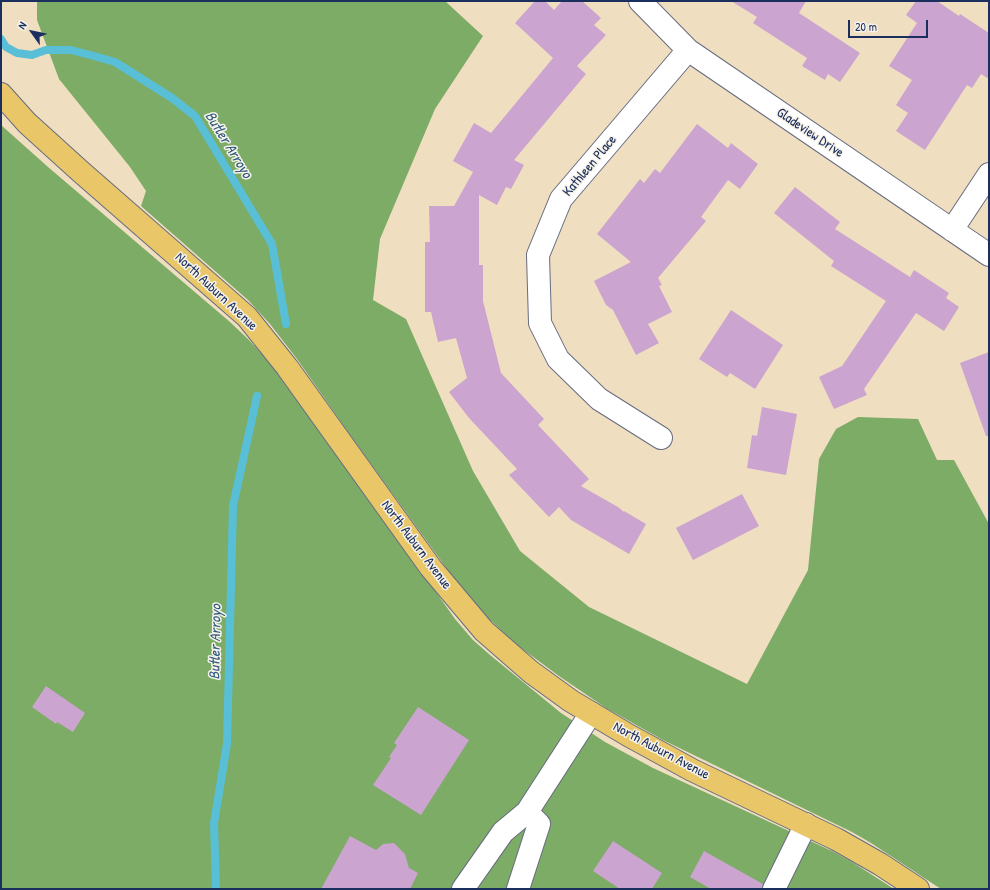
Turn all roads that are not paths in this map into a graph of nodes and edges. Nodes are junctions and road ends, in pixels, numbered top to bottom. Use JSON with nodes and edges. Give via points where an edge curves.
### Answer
{"nodes":[{"id":1,"x":640,"y":1,"type":"edge"},
{"id":2,"x":688,"y":50,"type":"junction"},
{"id":3,"x":1,"y":94,"type":"edge"},
{"id":4,"x":989,"y":174,"type":"edge"},
{"id":5,"x":952,"y":230,"type":"junction"},
{"id":6,"x":989,"y":255,"type":"edge"},
{"id":7,"x":662,"y":438,"type":"dead end"},
{"id":8,"x":591,"y":713,"type":"junction"},
{"id":9,"x":527,"y":812,"type":"junction"},
{"id":10,"x":806,"y":824,"type":"junction"},
{"id":11,"x":463,"y":889,"type":"edge"},
{"id":12,"x":518,"y":889,"type":"edge"},
{"id":13,"x":774,"y":889,"type":"edge"},
{"id":14,"x":918,"y":889,"type":"edge"}],
"edges":[{"from":1,"to":2,"type":"street","name":"Gladeview Drive"},
{"from":2,"to":5,"type":"street","name":"Gladeview Drive"},
{"from":2,"to":7,"type":"street","name":"Kathleen Place","via":[[561,199],[538,255],[540,323],[558,359],[599,398]]},
{"from":3,"to":8,"type":"main road","name":"North Auburn Avenue","via":[[27,124],[247,317],[287,367],[430,568],[484,631],[531,672]]},
{"from":4,"to":5,"type":"street"},
{"from":5,"to":6,"type":"street","name":"Gladeview Drive"},
{"from":8,"to":9,"type":"street"},
{"from":8,"to":10,"type":"main road","name":"North Auburn Avenue","via":[[692,770]]},
{"from":9,"to":11,"type":"street","via":[[504,832]]},
{"from":9,"to":12,"type":"street","via":[[539,824]]},
{"from":10,"to":13,"type":"street"},
{"from":10,"to":14,"type":"main road","name":"North Auburn Avenue","via":[[880,864]]}]}
